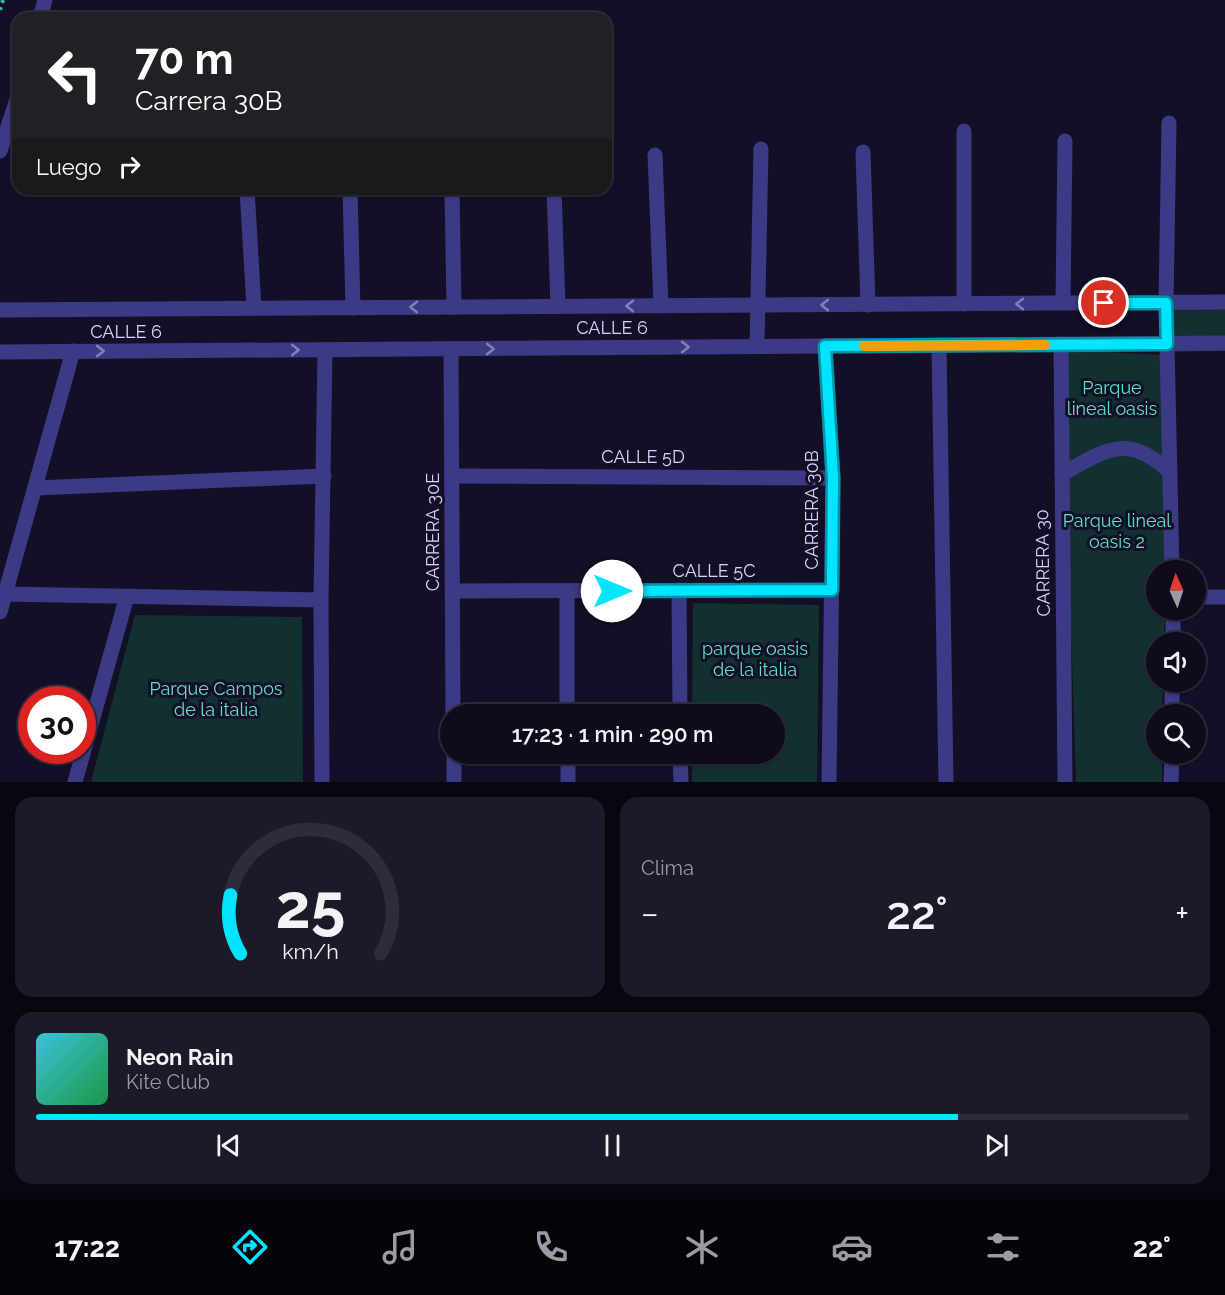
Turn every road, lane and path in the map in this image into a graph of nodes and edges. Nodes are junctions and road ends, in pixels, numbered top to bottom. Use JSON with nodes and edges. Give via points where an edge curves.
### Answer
{"nodes":[{"id":1,"x":3,"y":0,"type":"edge"},
{"id":2,"x":0,"y":8,"type":"edge"},
{"id":3,"x":12,"y":114,"type":"edge"},
{"id":4,"x":1169,"y":123,"type":"dead end"},
{"id":5,"x":964,"y":131,"type":"dead end"},
{"id":6,"x":1065,"y":141,"type":"dead end"},
{"id":7,"x":761,"y":149,"type":"dead end"},
{"id":8,"x":0,"y":151,"type":"edge"},
{"id":9,"x":863,"y":152,"type":"dead end"},
{"id":10,"x":655,"y":154,"type":"dead end"},
{"id":11,"x":247,"y":195,"type":"edge"},
{"id":12,"x":350,"y":195,"type":"edge"},
{"id":13,"x":452,"y":195,"type":"edge"},
{"id":14,"x":554,"y":195,"type":"edge"},
{"id":15,"x":1225,"y":302,"type":"edge"},
{"id":16,"x":1063,"y":303,"type":"junction"},
{"id":17,"x":1166,"y":303,"type":"junction"},
{"id":18,"x":964,"y":304,"type":"junction"},
{"id":19,"x":757,"y":305,"type":"junction"},
{"id":20,"x":868,"y":305,"type":"junction"},
{"id":21,"x":558,"y":306,"type":"junction"},
{"id":22,"x":661,"y":306,"type":"junction"},
{"id":23,"x":454,"y":307,"type":"junction"},
{"id":24,"x":254,"y":308,"type":"junction"},
{"id":25,"x":353,"y":308,"type":"junction"},
{"id":26,"x":0,"y":310,"type":"edge"},
{"id":27,"x":1225,"y":343,"type":"edge"},
{"id":28,"x":1061,"y":344,"type":"junction"},
{"id":29,"x":1167,"y":344,"type":"junction"},
{"id":30,"x":939,"y":345,"type":"junction"},
{"id":31,"x":757,"y":346,"type":"junction"},
{"id":32,"x":825,"y":346,"type":"junction"},
{"id":33,"x":451,"y":349,"type":"junction"},
{"id":34,"x":325,"y":350,"type":"junction"},
{"id":35,"x":73,"y":351,"type":"junction"},
{"id":36,"x":0,"y":352,"type":"edge"},
{"id":37,"x":1170,"y":472,"type":"junction"},
{"id":38,"x":1062,"y":474,"type":"junction"},
{"id":39,"x":324,"y":476,"type":"junction"},
{"id":40,"x":452,"y":476,"type":"junction"},
{"id":41,"x":833,"y":478,"type":"junction"},
{"id":42,"x":35,"y":488,"type":"junction"},
{"id":43,"x":1172,"y":560,"type":"edge"},
{"id":44,"x":680,"y":590,"type":"junction"},
{"id":45,"x":832,"y":590,"type":"junction"},
{"id":46,"x":453,"y":591,"type":"junction"},
{"id":47,"x":567,"y":591,"type":"junction"},
{"id":48,"x":5,"y":594,"type":"junction"},
{"id":49,"x":127,"y":596,"type":"junction"},
{"id":50,"x":1206,"y":597,"type":"edge"},
{"id":51,"x":1225,"y":597,"type":"edge"},
{"id":52,"x":321,"y":600,"type":"junction"},
{"id":53,"x":0,"y":612,"type":"edge"},
{"id":54,"x":453,"y":704,"type":"edge"},
{"id":55,"x":567,"y":704,"type":"edge"},
{"id":56,"x":680,"y":704,"type":"edge"},
{"id":57,"x":454,"y":764,"type":"edge"},
{"id":58,"x":567,"y":764,"type":"edge"},
{"id":59,"x":680,"y":764,"type":"edge"},
{"id":60,"x":1172,"y":764,"type":"edge"},
{"id":61,"x":75,"y":782,"type":"edge"},
{"id":62,"x":322,"y":782,"type":"edge"},
{"id":63,"x":454,"y":782,"type":"edge"},
{"id":64,"x":568,"y":782,"type":"edge"},
{"id":65,"x":681,"y":782,"type":"edge"},
{"id":66,"x":829,"y":782,"type":"edge"},
{"id":67,"x":946,"y":782,"type":"edge"},
{"id":68,"x":1065,"y":782,"type":"edge"},
{"id":69,"x":1171,"y":782,"type":"edge"}],
"edges":[{"from":1,"to":2,"type":"path"},
{"from":3,"to":8,"type":"street"},
{"from":4,"to":17,"type":"street"},
{"from":5,"to":18,"type":"street"},
{"from":6,"to":16,"type":"street"},
{"from":7,"to":19,"type":"street"},
{"from":9,"to":20,"type":"street"},
{"from":10,"to":22,"type":"street"},
{"from":11,"to":24,"type":"street"},
{"from":12,"to":25,"type":"street"},
{"from":13,"to":23,"type":"street"},
{"from":14,"to":21,"type":"street"},
{"from":15,"to":17,"type":"street","name":"CALLE 6"},
{"from":16,"to":17,"type":"street","name":"CALLE 6"},
{"from":16,"to":18,"type":"street","name":"CALLE 6","one_way":true},
{"from":17,"to":29,"type":"street"},
{"from":18,"to":20,"type":"street","name":"CALLE 6"},
{"from":20,"to":19,"type":"street","name":"CALLE 6","one_way":true},
{"from":19,"to":22,"type":"street","name":"CALLE 6"},
{"from":19,"to":31,"type":"street"},
{"from":22,"to":21,"type":"street","name":"CALLE 6","one_way":true},
{"from":21,"to":23,"type":"street","name":"CALLE 6"},
{"from":23,"to":25,"type":"street","name":"CALLE 6","one_way":true},
{"from":24,"to":25,"type":"street","name":"CALLE 6"},
{"from":24,"to":26,"type":"street","name":"CALLE 6"},
{"from":27,"to":29,"type":"street","name":"CALLE 6"},
{"from":28,"to":29,"type":"street","name":"CALLE 6"},
{"from":28,"to":30,"type":"street","name":"CALLE 6"},
{"from":28,"to":38,"type":"street","name":"CARRERA 30"},
{"from":29,"to":37,"type":"street"},
{"from":30,"to":32,"type":"street","name":"CALLE 6"},
{"from":30,"to":67,"type":"street"},
{"from":31,"to":32,"type":"street","name":"CALLE 6"},
{"from":33,"to":31,"type":"street","name":"CALLE 6","one_way":true},
{"from":32,"to":41,"type":"street","name":"CARRERA 30B"},
{"from":33,"to":34,"type":"street","name":"CALLE 6"},
{"from":33,"to":40,"type":"street","name":"CARRERA 30E"},
{"from":35,"to":34,"type":"street","name":"CALLE 6","one_way":true},
{"from":34,"to":39,"type":"street"},
{"from":35,"to":36,"type":"street","name":"CALLE 6"},
{"from":35,"to":42,"type":"street"},
{"from":37,"to":38,"type":"street","via":[[1146,453],[1126,447],[1099,453]]},
{"from":37,"to":43,"type":"street"},
{"from":38,"to":68,"type":"street","name":"CARRERA 30"},
{"from":39,"to":42,"type":"street"},
{"from":39,"to":52,"type":"street"},
{"from":40,"to":41,"type":"street","name":"CALLE 5D"},
{"from":40,"to":46,"type":"street","name":"CARRERA 30E"},
{"from":41,"to":45,"type":"street","name":"CARRERA 30B"},
{"from":42,"to":48,"type":"street"},
{"from":44,"to":45,"type":"street","name":"CALLE 5C"},
{"from":44,"to":47,"type":"street","name":"CALLE 5C"},
{"from":44,"to":56,"type":"street"},
{"from":45,"to":66,"type":"street","name":"CARRERA 30B"},
{"from":46,"to":47,"type":"street","name":"CALLE 5C"},
{"from":46,"to":54,"type":"street","name":"CARRERA 30E"},
{"from":47,"to":55,"type":"street"},
{"from":48,"to":49,"type":"street"},
{"from":48,"to":53,"type":"street"},
{"from":49,"to":52,"type":"street"},
{"from":49,"to":61,"type":"street"},
{"from":50,"to":51,"type":"street"},
{"from":52,"to":62,"type":"street"},
{"from":57,"to":63,"type":"street"},
{"from":58,"to":64,"type":"street"},
{"from":59,"to":65,"type":"street"},
{"from":60,"to":69,"type":"street"}]}
